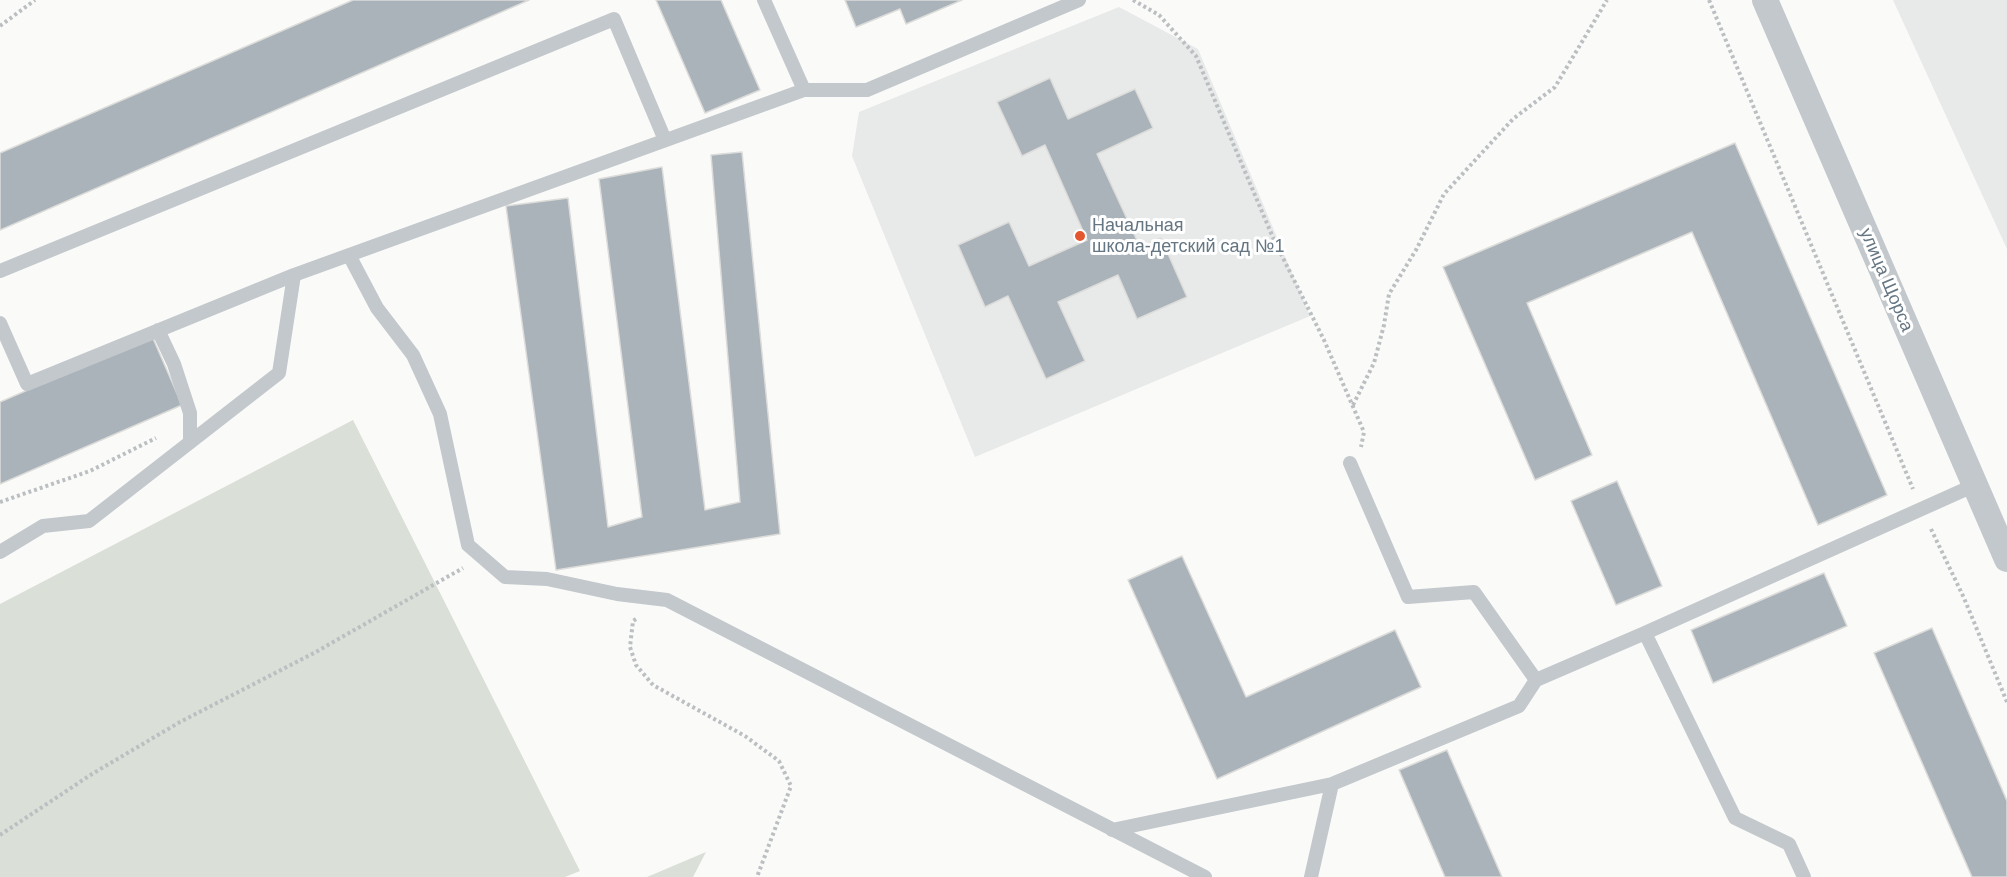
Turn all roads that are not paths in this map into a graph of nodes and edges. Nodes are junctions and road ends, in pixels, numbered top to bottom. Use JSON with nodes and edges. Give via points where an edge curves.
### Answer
{"nodes":[{"id":1,"x":764,"y":0,"type":"edge"},
{"id":2,"x":1079,"y":0,"type":"edge"},
{"id":3,"x":1765,"y":0,"type":"edge"},
{"id":4,"x":804,"y":90,"type":"junction"},
{"id":5,"x":665,"y":140,"type":"junction"},
{"id":6,"x":349,"y":255,"type":"junction"},
{"id":7,"x":0,"y":271,"type":"edge"},
{"id":8,"x":294,"y":275,"type":"junction"},
{"id":9,"x":0,"y":323,"type":"edge"},
{"id":10,"x":158,"y":330,"type":"junction"},
{"id":11,"x":190,"y":442,"type":"junction"},
{"id":12,"x":1350,"y":464,"type":"road end"},
{"id":13,"x":1975,"y":484,"type":"junction"},
{"id":14,"x":0,"y":552,"type":"edge"},
{"id":15,"x":2007,"y":559,"type":"edge"},
{"id":16,"x":1645,"y":633,"type":"junction"},
{"id":17,"x":1536,"y":680,"type":"junction"},
{"id":18,"x":1332,"y":784,"type":"junction"},
{"id":19,"x":1112,"y":830,"type":"junction"},
{"id":20,"x":1204,"y":877,"type":"edge"},
{"id":21,"x":1311,"y":877,"type":"edge"},
{"id":22,"x":1804,"y":877,"type":"edge"}],
"edges":[{"from":1,"to":4,"type":"lane"},
{"from":2,"to":4,"type":"lane","via":[[867,90]]},
{"from":3,"to":13,"type":"street","name":"улица Щорса"},
{"from":4,"to":5,"type":"lane"},
{"from":5,"to":6,"type":"lane"},
{"from":5,"to":7,"type":"lane","via":[[614,19]]},
{"from":6,"to":8,"type":"lane"},
{"from":6,"to":19,"type":"lane","via":[[377,308],[413,355],[440,414],[468,545],[505,577],[547,579],[667,600]]},
{"from":8,"to":10,"type":"lane"},
{"from":8,"to":11,"type":"lane","via":[[279,373]]},
{"from":9,"to":10,"type":"lane","via":[[27,384]]},
{"from":10,"to":11,"type":"lane","via":[[190,413]]},
{"from":11,"to":14,"type":"lane","via":[[88,521],[43,526]]},
{"from":12,"to":17,"type":"lane","via":[[1408,597],[1474,592]]},
{"from":13,"to":15,"type":"street","name":"улица Щорса"},
{"from":13,"to":16,"type":"lane"},
{"from":16,"to":17,"type":"lane"},
{"from":16,"to":22,"type":"lane","via":[[1736,818],[1789,844]]},
{"from":17,"to":18,"type":"lane","via":[[1519,706]]},
{"from":18,"to":19,"type":"lane"},
{"from":18,"to":21,"type":"lane"},
{"from":19,"to":20,"type":"lane"}]}
